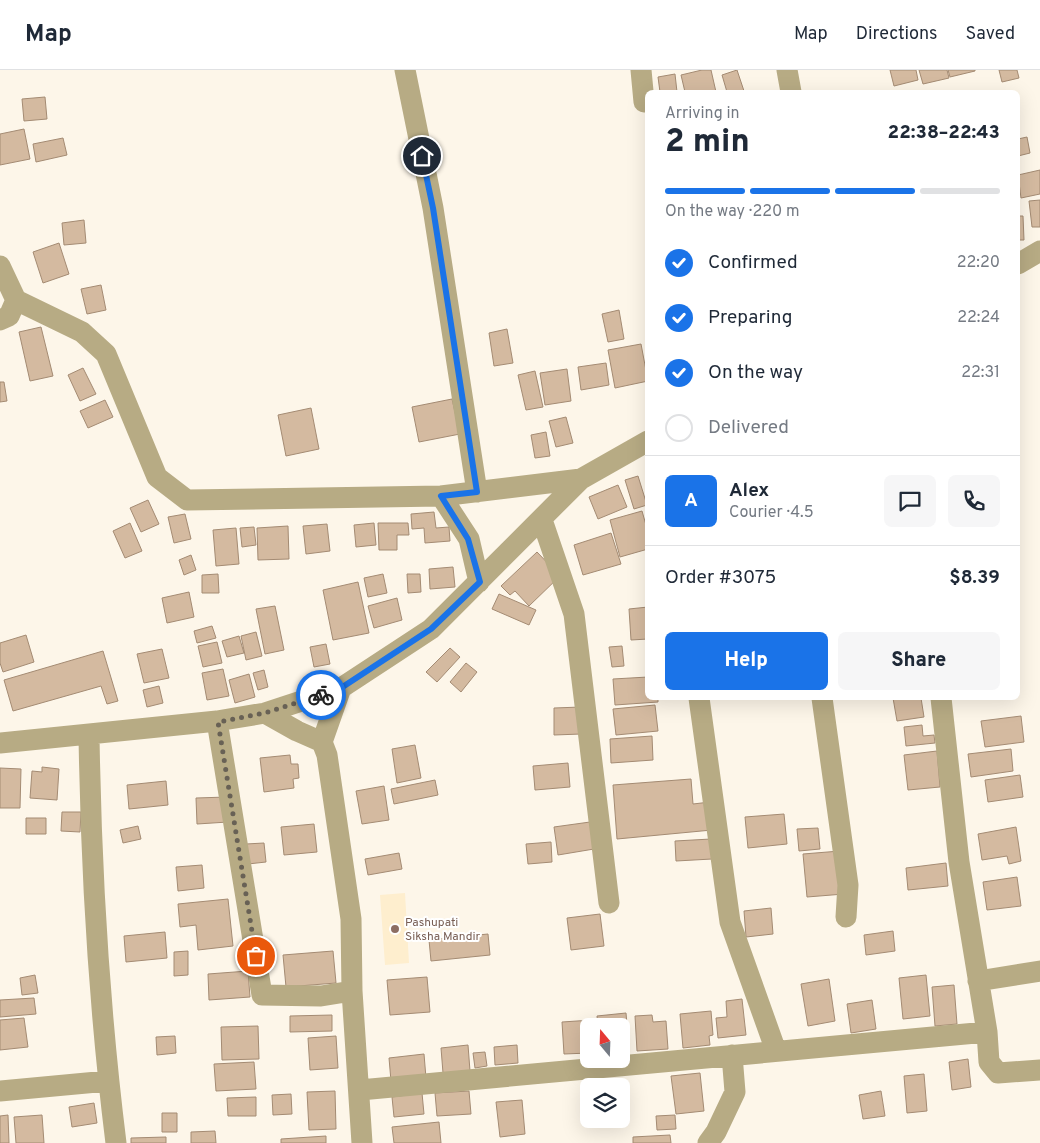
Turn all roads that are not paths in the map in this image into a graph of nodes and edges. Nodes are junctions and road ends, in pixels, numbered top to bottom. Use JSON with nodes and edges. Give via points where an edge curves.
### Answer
{"nodes":[{"id":1,"x":405,"y":70,"type":"edge"},
{"id":2,"x":641,"y":70,"type":"edge"},
{"id":3,"x":787,"y":70,"type":"edge"},
{"id":4,"x":791,"y":90,"type":"edge"},
{"id":5,"x":644,"y":102,"type":"dead end"},
{"id":6,"x":1040,"y":251,"type":"edge"},
{"id":7,"x":1020,"y":263,"type":"edge"},
{"id":8,"x":0,"y":266,"type":"edge"},
{"id":9,"x":16,"y":300,"type":"junction"},
{"id":10,"x":0,"y":320,"type":"edge"},
{"id":11,"x":645,"y":444,"type":"edge"},
{"id":12,"x":581,"y":479,"type":"junction"},
{"id":13,"x":477,"y":492,"type":"junction"},
{"id":14,"x":441,"y":496,"type":"junction"},
{"id":15,"x":542,"y":520,"type":"junction"},
{"id":16,"x":480,"y":582,"type":"junction"},
{"id":17,"x":341,"y":688,"type":"junction"},
{"id":18,"x":699,"y":700,"type":"edge"},
{"id":19,"x":822,"y":700,"type":"edge"},
{"id":20,"x":941,"y":700,"type":"edge"},
{"id":21,"x":265,"y":713,"type":"junction"},
{"id":22,"x":218,"y":722,"type":"junction"},
{"id":23,"x":89,"y":734,"type":"junction"},
{"id":24,"x":322,"y":742,"type":"junction"},
{"id":25,"x":0,"y":743,"type":"edge"},
{"id":26,"x":609,"y":903,"type":"dead end"},
{"id":27,"x":846,"y":917,"type":"dead end"},
{"id":28,"x":1040,"y":971,"type":"edge"},
{"id":29,"x":978,"y":981,"type":"junction"},
{"id":30,"x":352,"y":991,"type":"junction"},
{"id":31,"x":987,"y":1032,"type":"junction"},
{"id":32,"x":776,"y":1051,"type":"junction"},
{"id":33,"x":732,"y":1055,"type":"junction"},
{"id":34,"x":1040,"y":1070,"type":"edge"},
{"id":35,"x":108,"y":1081,"type":"junction"},
{"id":36,"x":360,"y":1090,"type":"junction"},
{"id":37,"x":0,"y":1092,"type":"edge"},
{"id":38,"x":116,"y":1143,"type":"edge"},
{"id":39,"x":362,"y":1143,"type":"edge"},
{"id":40,"x":708,"y":1143,"type":"edge"}],
"edges":[{"from":1,"to":13,"type":"street","via":[[433,208]]},
{"from":2,"to":5,"type":"street"},
{"from":3,"to":4,"type":"street"},
{"from":6,"to":7,"type":"street"},
{"from":8,"to":9,"type":"street"},
{"from":9,"to":10,"type":"street","via":[[9,316]]},
{"from":9,"to":14,"type":"street","via":[[82,332],[106,354],[157,477],[187,500]]},
{"from":11,"to":12,"type":"street"},
{"from":12,"to":13,"type":"street"},
{"from":12,"to":15,"type":"street"},
{"from":13,"to":14,"type":"street"},
{"from":14,"to":16,"type":"street","via":[[468,539]]},
{"from":15,"to":16,"type":"street"},
{"from":15,"to":26,"type":"street","via":[[574,614]]},
{"from":16,"to":17,"type":"street","via":[[431,629]]},
{"from":17,"to":21,"type":"street"},
{"from":17,"to":24,"type":"street"},
{"from":18,"to":32,"type":"street","via":[[730,922]]},
{"from":19,"to":27,"type":"street","via":[[848,885]]},
{"from":20,"to":29,"type":"street","via":[[959,862]]},
{"from":21,"to":22,"type":"street"},
{"from":21,"to":24,"type":"street"},
{"from":22,"to":23,"type":"street"},
{"from":22,"to":30,"type":"street","via":[[262,995],[321,996]]},
{"from":23,"to":25,"type":"street"},
{"from":23,"to":35,"type":"street","via":[[91,840]]},
{"from":24,"to":30,"type":"street","via":[[327,755],[351,920]]},
{"from":28,"to":29,"type":"street"},
{"from":29,"to":31,"type":"street"},
{"from":30,"to":36,"type":"street"},
{"from":31,"to":32,"type":"street"},
{"from":31,"to":34,"type":"street","via":[[989,1062],[998,1073]]},
{"from":32,"to":33,"type":"street"},
{"from":33,"to":36,"type":"street"},
{"from":33,"to":40,"type":"street","via":[[734,1092]]},
{"from":35,"to":37,"type":"street"},
{"from":35,"to":38,"type":"street"},
{"from":36,"to":39,"type":"street"}]}
